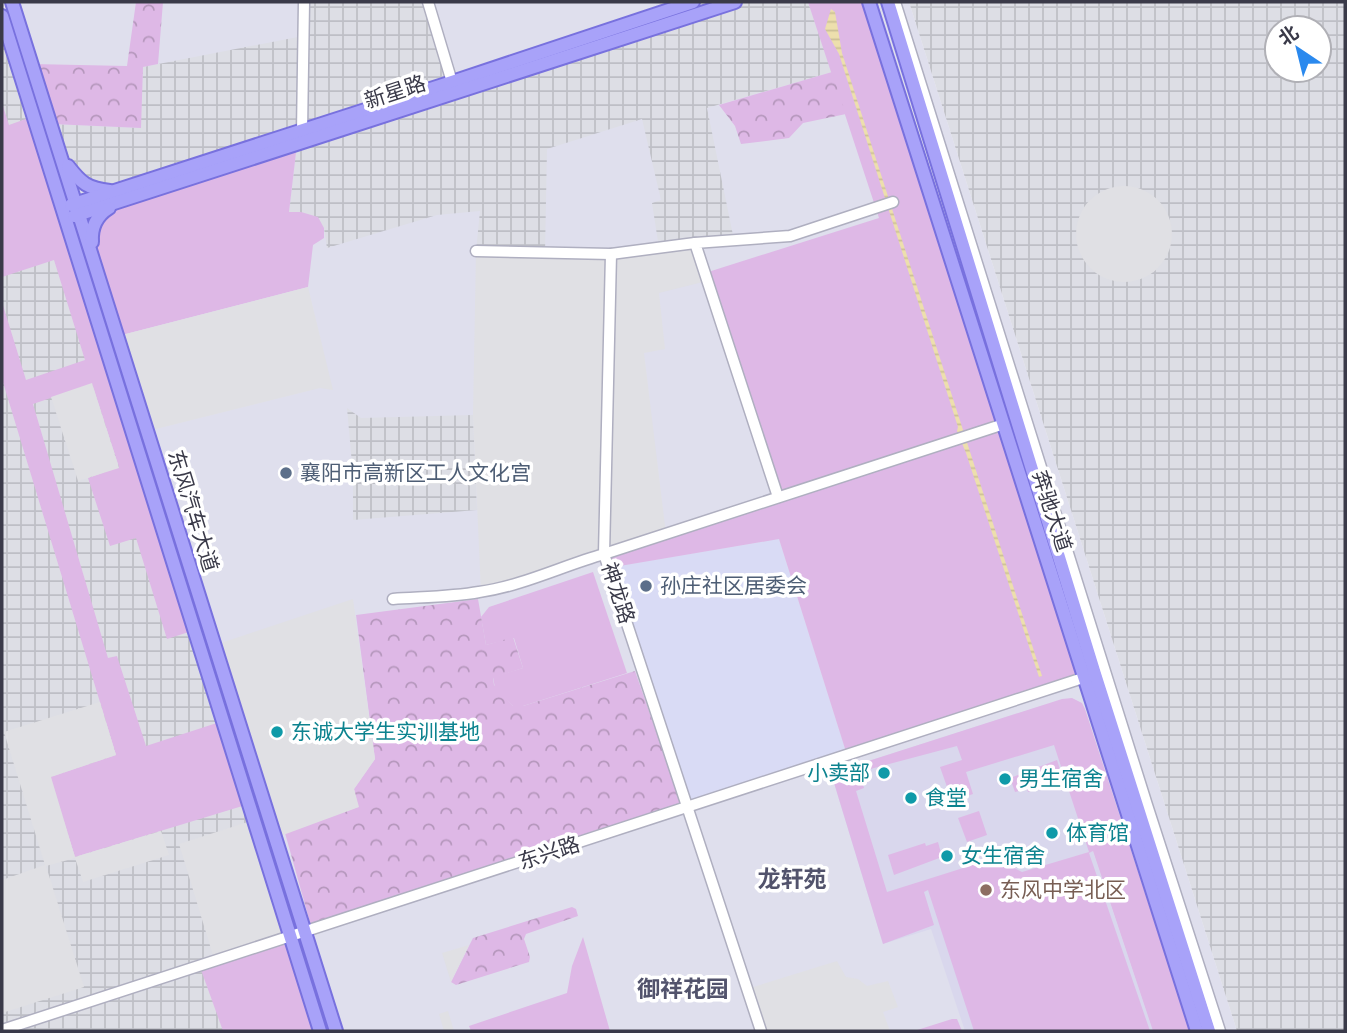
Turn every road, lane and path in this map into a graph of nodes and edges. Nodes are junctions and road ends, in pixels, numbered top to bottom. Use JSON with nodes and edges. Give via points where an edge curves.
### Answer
{"nodes":[{"id":1,"x":12,"y":2,"type":"edge"},
{"id":2,"x":304,"y":2,"type":"edge"},
{"id":3,"x":428,"y":2,"type":"edge"},
{"id":4,"x":692,"y":2,"type":"edge"},
{"id":5,"x":736,"y":2,"type":"edge"},
{"id":6,"x":869,"y":2,"type":"edge"},
{"id":7,"x":888,"y":2,"type":"edge"},
{"id":8,"x":895,"y":2,"type":"edge"},
{"id":9,"x":2,"y":16,"type":"edge"},
{"id":10,"x":452,"y":82,"type":"junction"},
{"id":11,"x":302,"y":131,"type":"junction"},
{"id":12,"x":63,"y":159,"type":"junction"},
{"id":13,"x":116,"y":197,"type":"junction"},
{"id":14,"x":893,"y":202,"type":"dead end"},
{"id":15,"x":79,"y":209,"type":"junction"},
{"id":16,"x":65,"y":213,"type":"junction"},
{"id":17,"x":695,"y":243,"type":"junction"},
{"id":18,"x":476,"y":251,"type":"dead end"},
{"id":19,"x":92,"y":253,"type":"junction"},
{"id":20,"x":611,"y":254,"type":"junction"},
{"id":21,"x":1004,"y":424,"type":"junction"},
{"id":22,"x":778,"y":498,"type":"junction"},
{"id":23,"x":604,"y":554,"type":"junction"},
{"id":24,"x":393,"y":599,"type":"dead end"},
{"id":25,"x":1090,"y":676,"type":"junction"},
{"id":26,"x":1123,"y":746,"type":"junction"},
{"id":27,"x":689,"y":807,"type":"junction"},
{"id":28,"x":305,"y":933,"type":"junction"},
{"id":29,"x":291,"y":938,"type":"junction"},
{"id":30,"x":2,"y":1030,"type":"edge"},
{"id":31,"x":320,"y":1031,"type":"edge"},
{"id":32,"x":336,"y":1031,"type":"edge"},
{"id":33,"x":761,"y":1031,"type":"edge"},
{"id":34,"x":1197,"y":1031,"type":"edge"},
{"id":35,"x":1209,"y":1031,"type":"edge"},
{"id":36,"x":1220,"y":1031,"type":"edge"}],
"edges":[{"from":1,"to":12,"type":"main road","name":"东风汽车大道"},
{"from":2,"to":11,"type":"street"},
{"from":3,"to":10,"type":"street"},
{"from":4,"to":10,"type":"main road","name":"新星路"},
{"from":5,"to":13,"type":"main road","name":"新星路"},
{"from":6,"to":21,"type":"main road","name":"奔驰大道"},
{"from":7,"to":25,"type":"main road","name":"奔驰大道"},
{"from":8,"to":26,"type":"street"},
{"from":9,"to":16,"type":"main road","name":"东风汽车大道"},
{"from":10,"to":11,"type":"main road","name":"新星路"},
{"from":11,"to":13,"type":"main road","name":"新星路"},
{"from":12,"to":13,"type":"main road","via":[[80,181]]},
{"from":12,"to":15,"type":"main road","name":"东风汽车大道"},
{"from":13,"to":15,"type":"main road","name":"新星路"},
{"from":13,"to":19,"type":"main road","via":[[91,230]]},
{"from":14,"to":17,"type":"street","via":[[790,236]]},
{"from":15,"to":16,"type":"main road","name":"新星路"},
{"from":15,"to":19,"type":"main road","name":"东风汽车大道"},
{"from":16,"to":29,"type":"main road","name":"东风汽车大道"},
{"from":17,"to":20,"type":"street"},
{"from":17,"to":22,"type":"street"},
{"from":18,"to":20,"type":"street"},
{"from":19,"to":28,"type":"main road","name":"东风汽车大道"},
{"from":20,"to":23,"type":"street"},
{"from":21,"to":22,"type":"street","name":"神龙路"},
{"from":21,"to":25,"type":"main road","name":"奔驰大道"},
{"from":22,"to":23,"type":"street","name":"神龙路"},
{"from":23,"to":24,"type":"street","via":[[481,592]]},
{"from":23,"to":27,"type":"street","name":"神龙路"},
{"from":25,"to":26,"type":"main road","name":"奔驰大道"},
{"from":25,"to":27,"type":"street","name":"东兴路"},
{"from":25,"to":34,"type":"main road","name":"奔驰大道"},
{"from":26,"to":35,"type":"main road","name":"奔驰大道"},
{"from":26,"to":36,"type":"street"},
{"from":27,"to":28,"type":"street","name":"东兴路"},
{"from":27,"to":33,"type":"street","name":"神龙路"},
{"from":28,"to":29,"type":"street","name":"东兴路"},
{"from":28,"to":32,"type":"main road","name":"东风汽车大道"},
{"from":29,"to":30,"type":"street","name":"东兴路"},
{"from":29,"to":31,"type":"main road","name":"东风汽车大道"}]}
